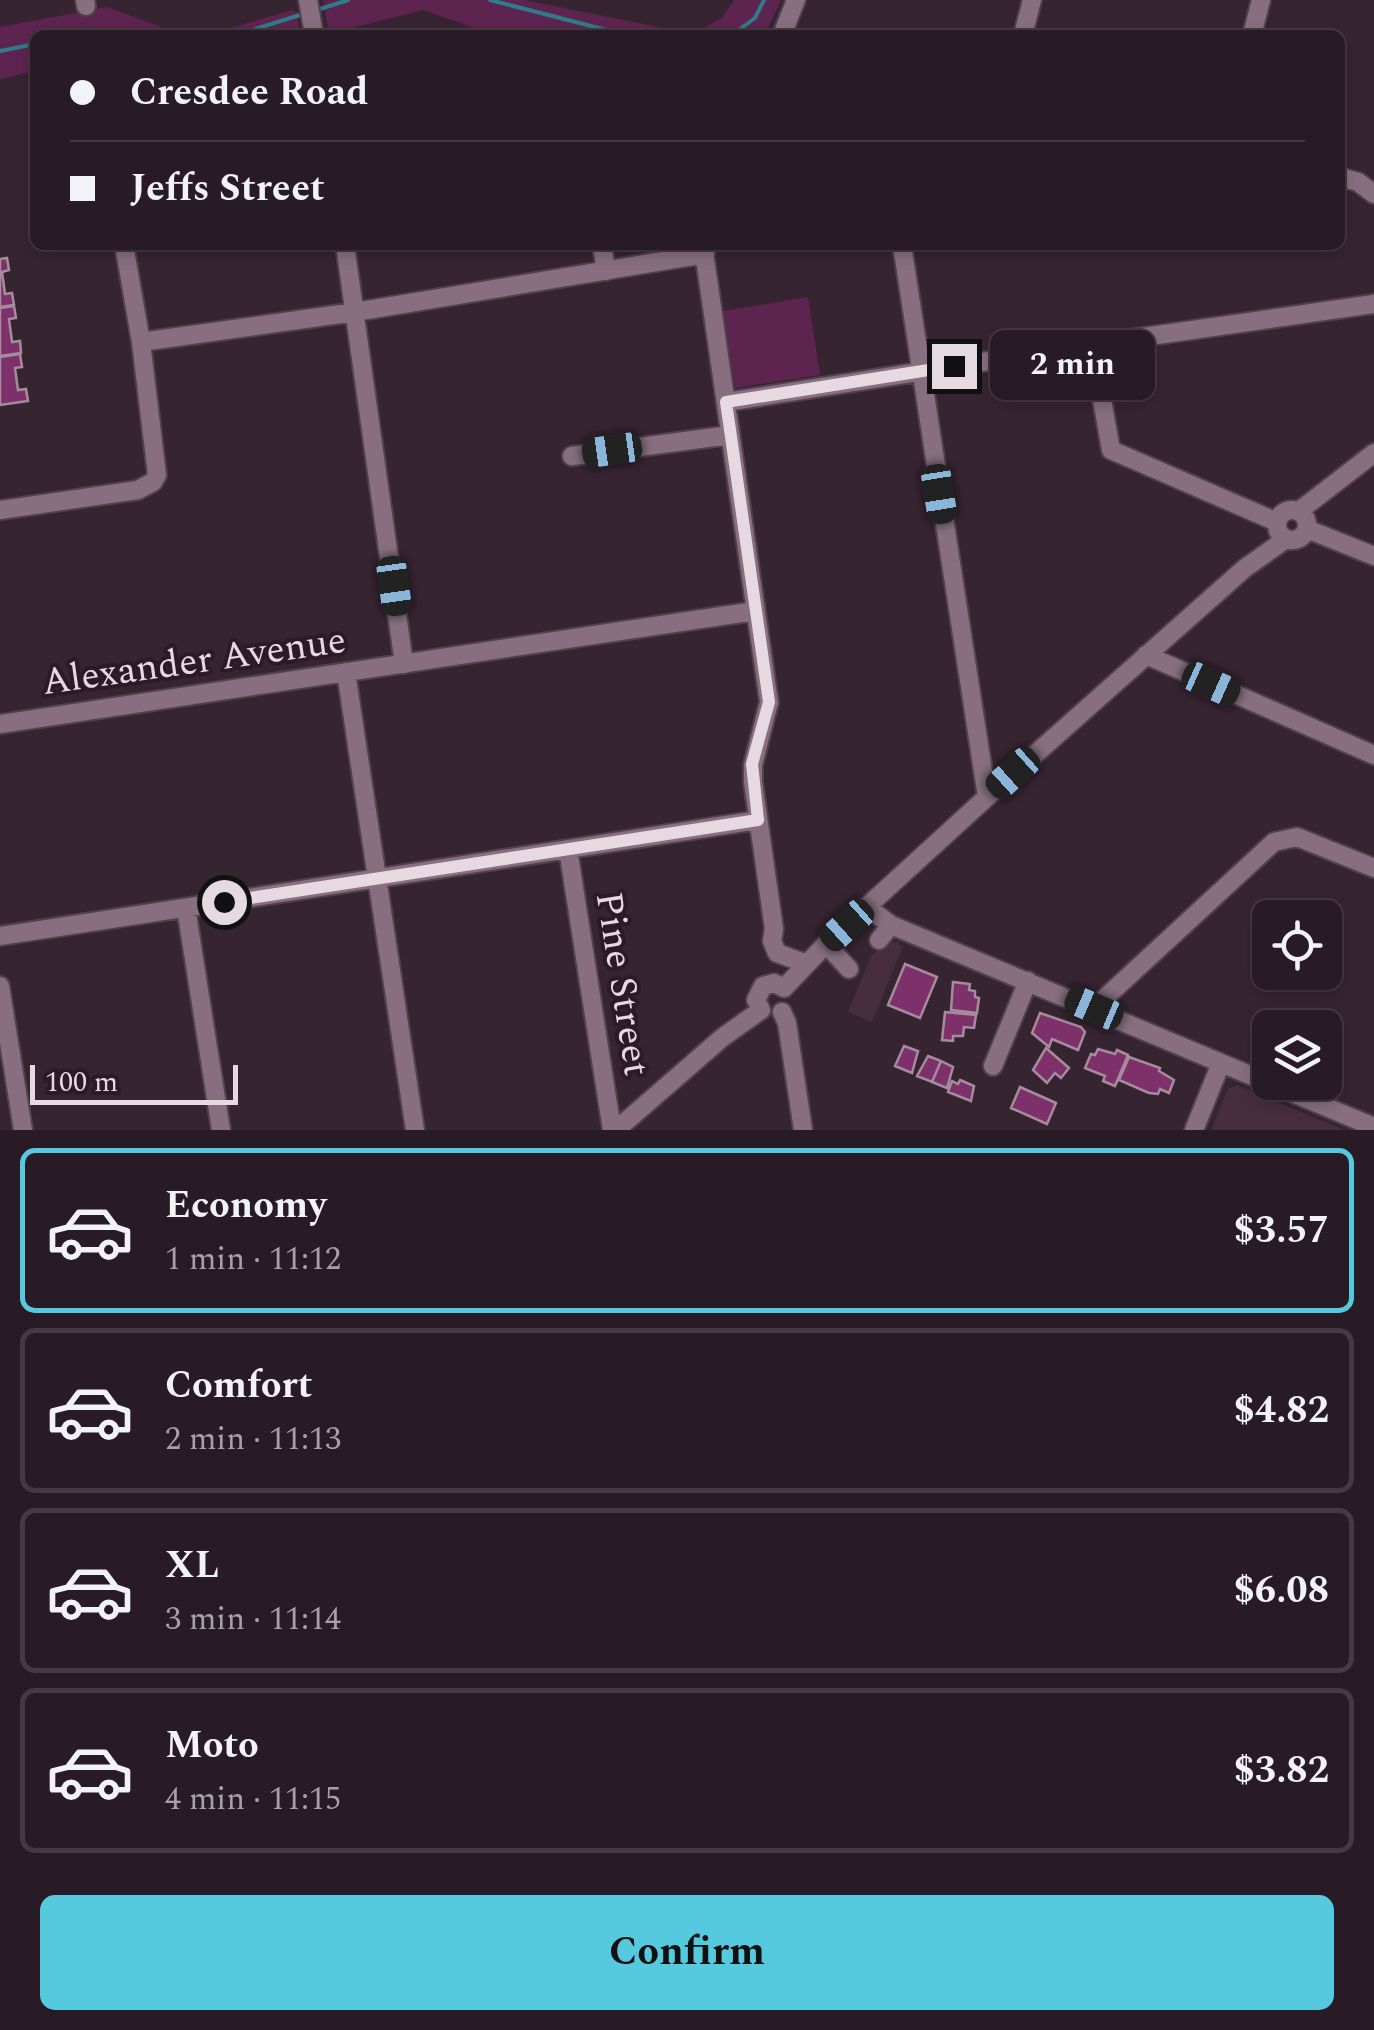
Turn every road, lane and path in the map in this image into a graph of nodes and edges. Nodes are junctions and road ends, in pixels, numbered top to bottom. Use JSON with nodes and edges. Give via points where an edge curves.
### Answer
{"nodes":[{"id":1,"x":308,"y":0,"type":"edge"},
{"id":2,"x":796,"y":0,"type":"edge"},
{"id":3,"x":1032,"y":0,"type":"edge"},
{"id":4,"x":1261,"y":0,"type":"edge"},
{"id":5,"x":313,"y":30,"type":"edge"},
{"id":6,"x":784,"y":30,"type":"edge"},
{"id":7,"x":1024,"y":30,"type":"edge"},
{"id":8,"x":1253,"y":30,"type":"edge"},
{"id":9,"x":1345,"y":178,"type":"edge"},
{"id":10,"x":1374,"y":194,"type":"edge"},
{"id":11,"x":125,"y":250,"type":"edge"},
{"id":12,"x":346,"y":250,"type":"edge"},
{"id":13,"x":603,"y":250,"type":"edge"},
{"id":14,"x":704,"y":250,"type":"edge"},
{"id":15,"x":903,"y":250,"type":"edge"},
{"id":16,"x":606,"y":271,"type":"junction"},
{"id":17,"x":1374,"y":304,"type":"edge"},
{"id":18,"x":356,"y":312,"type":"junction"},
{"id":19,"x":141,"y":342,"type":"junction"},
{"id":20,"x":1092,"y":344,"type":"junction"},
{"id":21,"x":920,"y":372,"type":"junction"},
{"id":22,"x":726,"y":402,"type":"junction"},
{"id":23,"x":730,"y":435,"type":"junction"},
{"id":24,"x":1374,"y":453,"type":"edge"},
{"id":25,"x":572,"y":456,"type":"dead end"},
{"id":26,"x":0,"y":510,"type":"edge"},
{"id":27,"x":1304,"y":522,"type":"junction"},
{"id":28,"x":1280,"y":529,"type":"junction"},
{"id":29,"x":1374,"y":556,"type":"edge"},
{"id":30,"x":754,"y":611,"type":"junction"},
{"id":31,"x":1146,"y":655,"type":"junction"},
{"id":32,"x":404,"y":664,"type":"junction"},
{"id":33,"x":346,"y":672,"type":"junction"},
{"id":34,"x":0,"y":724,"type":"edge"},
{"id":35,"x":1374,"y":755,"type":"edge"},
{"id":36,"x":987,"y":797,"type":"junction"},
{"id":37,"x":758,"y":820,"type":"junction"},
{"id":38,"x":568,"y":849,"type":"junction"},
{"id":39,"x":1374,"y":868,"type":"edge"},
{"id":40,"x":377,"y":877,"type":"junction"},
{"id":41,"x":867,"y":906,"type":"junction"},
{"id":42,"x":186,"y":908,"type":"junction"},
{"id":43,"x":892,"y":925,"type":"junction"},
{"id":44,"x":0,"y":936,"type":"edge"},
{"id":45,"x":879,"y":940,"type":"dead end"},
{"id":46,"x":826,"y":944,"type":"junction"},
{"id":47,"x":806,"y":964,"type":"junction"},
{"id":48,"x":850,"y":969,"type":"dead end"},
{"id":49,"x":1028,"y":981,"type":"junction"},
{"id":50,"x":0,"y":986,"type":"edge"},
{"id":51,"x":784,"y":988,"type":"junction"},
{"id":52,"x":1094,"y":1008,"type":"junction"},
{"id":53,"x":761,"y":1010,"type":"junction"},
{"id":54,"x":782,"y":1012,"type":"junction"},
{"id":55,"x":1220,"y":1063,"type":"junction"},
{"id":56,"x":993,"y":1066,"type":"dead end"},
{"id":57,"x":1374,"y":1127,"type":"edge"},
{"id":58,"x":23,"y":1130,"type":"edge"},
{"id":59,"x":221,"y":1130,"type":"edge"},
{"id":60,"x":416,"y":1130,"type":"edge"},
{"id":61,"x":614,"y":1130,"type":"edge"},
{"id":62,"x":803,"y":1130,"type":"edge"},
{"id":63,"x":1194,"y":1130,"type":"edge"}],
"edges":[{"from":1,"to":5,"type":"street"},
{"from":2,"to":6,"type":"street"},
{"from":3,"to":7,"type":"street"},
{"from":4,"to":8,"type":"street"},
{"from":9,"to":10,"type":"street"},
{"from":11,"to":19,"type":"street"},
{"from":12,"to":18,"type":"street"},
{"from":13,"to":16,"type":"street"},
{"from":14,"to":16,"type":"street"},
{"from":14,"to":22,"type":"street"},
{"from":15,"to":21,"type":"street"},
{"from":16,"to":18,"type":"street"},
{"from":17,"to":20,"type":"street"},
{"from":18,"to":19,"type":"street"},
{"from":18,"to":32,"type":"street"},
{"from":19,"to":26,"type":"street","via":[[157,467],[153,482],[138,490]]},
{"from":20,"to":21,"type":"street"},
{"from":20,"to":28,"type":"street","via":[[1111,450]]},
{"from":21,"to":22,"type":"street"},
{"from":21,"to":36,"type":"street"},
{"from":22,"to":23,"type":"street"},
{"from":23,"to":25,"type":"street"},
{"from":23,"to":30,"type":"street"},
{"from":24,"to":27,"type":"street"},
{"from":27,"to":28,"type":"street","via":[[1296,540]]},
{"from":27,"to":28,"type":"street","via":[[1284,512]]},
{"from":27,"to":29,"type":"street"},
{"from":28,"to":31,"type":"street"},
{"from":30,"to":32,"type":"street","name":"Alexander Avenue"},
{"from":30,"to":37,"type":"street","via":[[769,702],[752,764]]},
{"from":31,"to":35,"type":"street"},
{"from":31,"to":36,"type":"street"},
{"from":32,"to":33,"type":"street","name":"Alexander Avenue"},
{"from":33,"to":34,"type":"street","name":"Alexander Avenue"},
{"from":33,"to":40,"type":"street"},
{"from":36,"to":41,"type":"street"},
{"from":37,"to":38,"type":"street"},
{"from":37,"to":47,"type":"street","via":[[773,946]]},
{"from":38,"to":40,"type":"street"},
{"from":38,"to":61,"type":"street","name":"Pine Street"},
{"from":39,"to":52,"type":"street","via":[[1297,837],[1274,842]]},
{"from":40,"to":42,"type":"street"},
{"from":40,"to":60,"type":"street"},
{"from":41,"to":43,"type":"street"},
{"from":41,"to":46,"type":"street"},
{"from":42,"to":44,"type":"street"},
{"from":42,"to":59,"type":"street"},
{"from":43,"to":45,"type":"street"},
{"from":43,"to":49,"type":"street"},
{"from":46,"to":47,"type":"street"},
{"from":46,"to":48,"type":"street"},
{"from":47,"to":51,"type":"street"},
{"from":49,"to":52,"type":"street"},
{"from":49,"to":56,"type":"street"},
{"from":50,"to":58,"type":"street"},
{"from":51,"to":53,"type":"street","via":[[763,986],[756,1000]]},
{"from":51,"to":54,"type":"street","via":[[788,1004]]},
{"from":52,"to":55,"type":"street"},
{"from":53,"to":54,"type":"street"},
{"from":53,"to":61,"type":"street"},
{"from":54,"to":62,"type":"street"},
{"from":55,"to":57,"type":"street"},
{"from":55,"to":63,"type":"street"}]}
